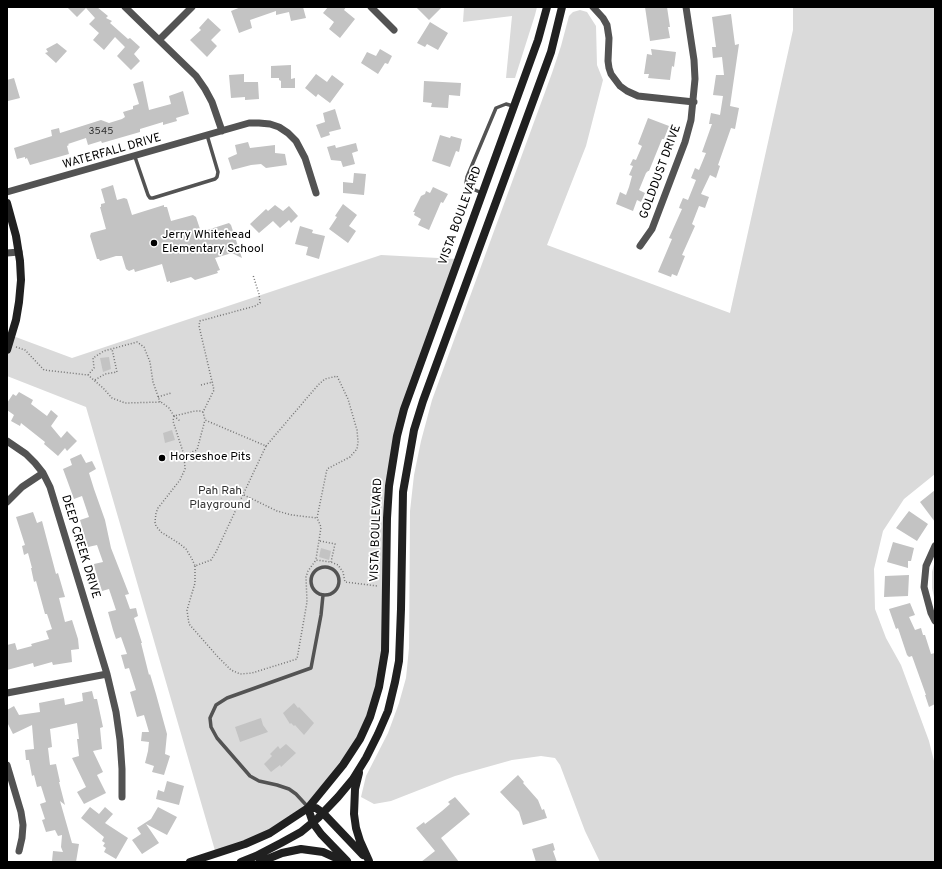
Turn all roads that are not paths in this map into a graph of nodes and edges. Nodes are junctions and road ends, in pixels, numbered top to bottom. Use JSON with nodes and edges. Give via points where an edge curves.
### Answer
{"nodes":[{"id":1,"x":125,"y":7,"type":"edge"},
{"id":2,"x":192,"y":7,"type":"edge"},
{"id":3,"x":371,"y":7,"type":"edge"},
{"id":4,"x":547,"y":7,"type":"edge"},
{"id":5,"x":562,"y":7,"type":"edge"},
{"id":6,"x":593,"y":7,"type":"edge"},
{"id":7,"x":686,"y":7,"type":"edge"},
{"id":8,"x":394,"y":30,"type":"dead end"},
{"id":9,"x":159,"y":40,"type":"junction"},
{"id":10,"x":694,"y":102,"type":"junction"},
{"id":11,"x":514,"y":106,"type":"junction"},
{"id":12,"x":222,"y":131,"type":"junction"},
{"id":13,"x":207,"y":135,"type":"junction"},
{"id":14,"x":135,"y":157,"type":"junction"},
{"id":15,"x":7,"y":192,"type":"edge"},
{"id":16,"x":316,"y":193,"type":"dead end"},
{"id":17,"x":482,"y":193,"type":"junction"},
{"id":18,"x":7,"y":203,"type":"edge"},
{"id":19,"x":640,"y":246,"type":"dead end"},
{"id":20,"x":19,"y":252,"type":"junction"},
{"id":21,"x":7,"y":253,"type":"edge"},
{"id":22,"x":7,"y":350,"type":"edge"},
{"id":23,"x":7,"y":441,"type":"edge"},
{"id":24,"x":43,"y":473,"type":"junction"},
{"id":25,"x":7,"y":502,"type":"edge"},
{"id":26,"x":935,"y":546,"type":"edge"},
{"id":27,"x":323,"y":595,"type":"junction"},
{"id":28,"x":935,"y":621,"type":"edge"},
{"id":29,"x":107,"y":674,"type":"junction"},
{"id":30,"x":7,"y":693,"type":"edge"},
{"id":31,"x":7,"y":765,"type":"edge"},
{"id":32,"x":360,"y":768,"type":"junction"},
{"id":33,"x":122,"y":797,"type":"dead end"},
{"id":34,"x":308,"y":808,"type":"junction"},
{"id":35,"x":323,"y":812,"type":"junction"},
{"id":36,"x":312,"y":822,"type":"junction"},
{"id":37,"x":19,"y":851,"type":"dead end"},
{"id":38,"x":190,"y":862,"type":"edge"},
{"id":39,"x":241,"y":862,"type":"edge"},
{"id":40,"x":260,"y":862,"type":"edge"},
{"id":41,"x":343,"y":862,"type":"edge"},
{"id":42,"x":348,"y":862,"type":"edge"},
{"id":43,"x":369,"y":862,"type":"edge"}],
"edges":[{"from":1,"to":9,"type":"street"},
{"from":2,"to":9,"type":"street"},
{"from":3,"to":8,"type":"street"},
{"from":4,"to":11,"type":"main road","name":"VISTA BOULEVARD"},
{"from":5,"to":32,"type":"main road","name":"VISTA BOULEVARD","via":[[551,52],[414,430],[404,492],[399,661],[388,711]]},
{"from":6,"to":10,"type":"street","via":[[607,25],[608,68],[620,86],[638,96]]},
{"from":7,"to":10,"type":"street","name":"GOLDDUST DRIVE","via":[[694,60]]},
{"from":9,"to":12,"type":"street","via":[[196,76],[212,102]]},
{"from":10,"to":19,"type":"street","name":"GOLDDUST DRIVE","via":[[686,142],[652,229]]},
{"from":11,"to":17,"type":"main road","name":"VISTA BOULEVARD"},
{"from":11,"to":17,"type":"lane","via":[[506,104],[496,108],[467,176],[468,187]]},
{"from":12,"to":13,"type":"street","name":"WATERFALL DRIVE"},
{"from":12,"to":16,"type":"street","name":"WATERFALL DRIVE","via":[[259,122],[288,133],[302,150]]},
{"from":13,"to":14,"type":"street","name":"WATERFALL DRIVE"},
{"from":13,"to":14,"type":"lane","via":[[218,172],[217,177],[153,198],[148,195]]},
{"from":14,"to":15,"type":"street","name":"WATERFALL DRIVE"},
{"from":17,"to":34,"type":"main road","name":"VISTA BOULEVARD","via":[[404,409],[397,436],[389,486],[385,651],[379,687],[360,739],[344,765]]},
{"from":18,"to":20,"type":"main road"},
{"from":20,"to":21,"type":"street"},
{"from":20,"to":22,"type":"main road","via":[[19,302]]},
{"from":23,"to":24,"type":"street","name":"DEEP CREEK DRIVE","via":[[26,454]]},
{"from":24,"to":25,"type":"street","via":[[22,487]]},
{"from":24,"to":29,"type":"street","name":"DEEP CREEK DRIVE","via":[[50,487]]},
{"from":26,"to":28,"type":"street","via":[[926,566],[924,587]]},
{"from":27,"to":27,"type":"lane","via":[[336,590],[339,582],[334,570],[326,567],[317,569],[311,582],[315,590]]},
{"from":27,"to":34,"type":"lane","via":[[311,668],[227,698],[216,705],[210,718],[216,738],[250,776],[259,782],[289,789]]},
{"from":29,"to":30,"type":"street"},
{"from":29,"to":33,"type":"street","name":"DEEP CREEK DRIVE","via":[[120,740]]},
{"from":31,"to":37,"type":"street","via":[[22,812]]},
{"from":32,"to":35,"type":"main road","name":"VISTA BOULEVARD"},
{"from":32,"to":43,"type":"main road","via":[[355,789],[354,814],[360,842]]},
{"from":34,"to":35,"type":"main road","via":[[316,808]]},
{"from":34,"to":36,"type":"main road"},
{"from":34,"to":38,"type":"main road","name":"VISTA BOULEVARD","via":[[270,833]]},
{"from":35,"to":36,"type":"main road","name":"VISTA BOULEVARD"},
{"from":35,"to":43,"type":"main road"},
{"from":36,"to":39,"type":"main road","name":"VISTA BOULEVARD","via":[[302,832]]},
{"from":36,"to":42,"type":"main road"},
{"from":40,"to":41,"type":"main road","via":[[282,852],[301,849],[323,852]]}]}
